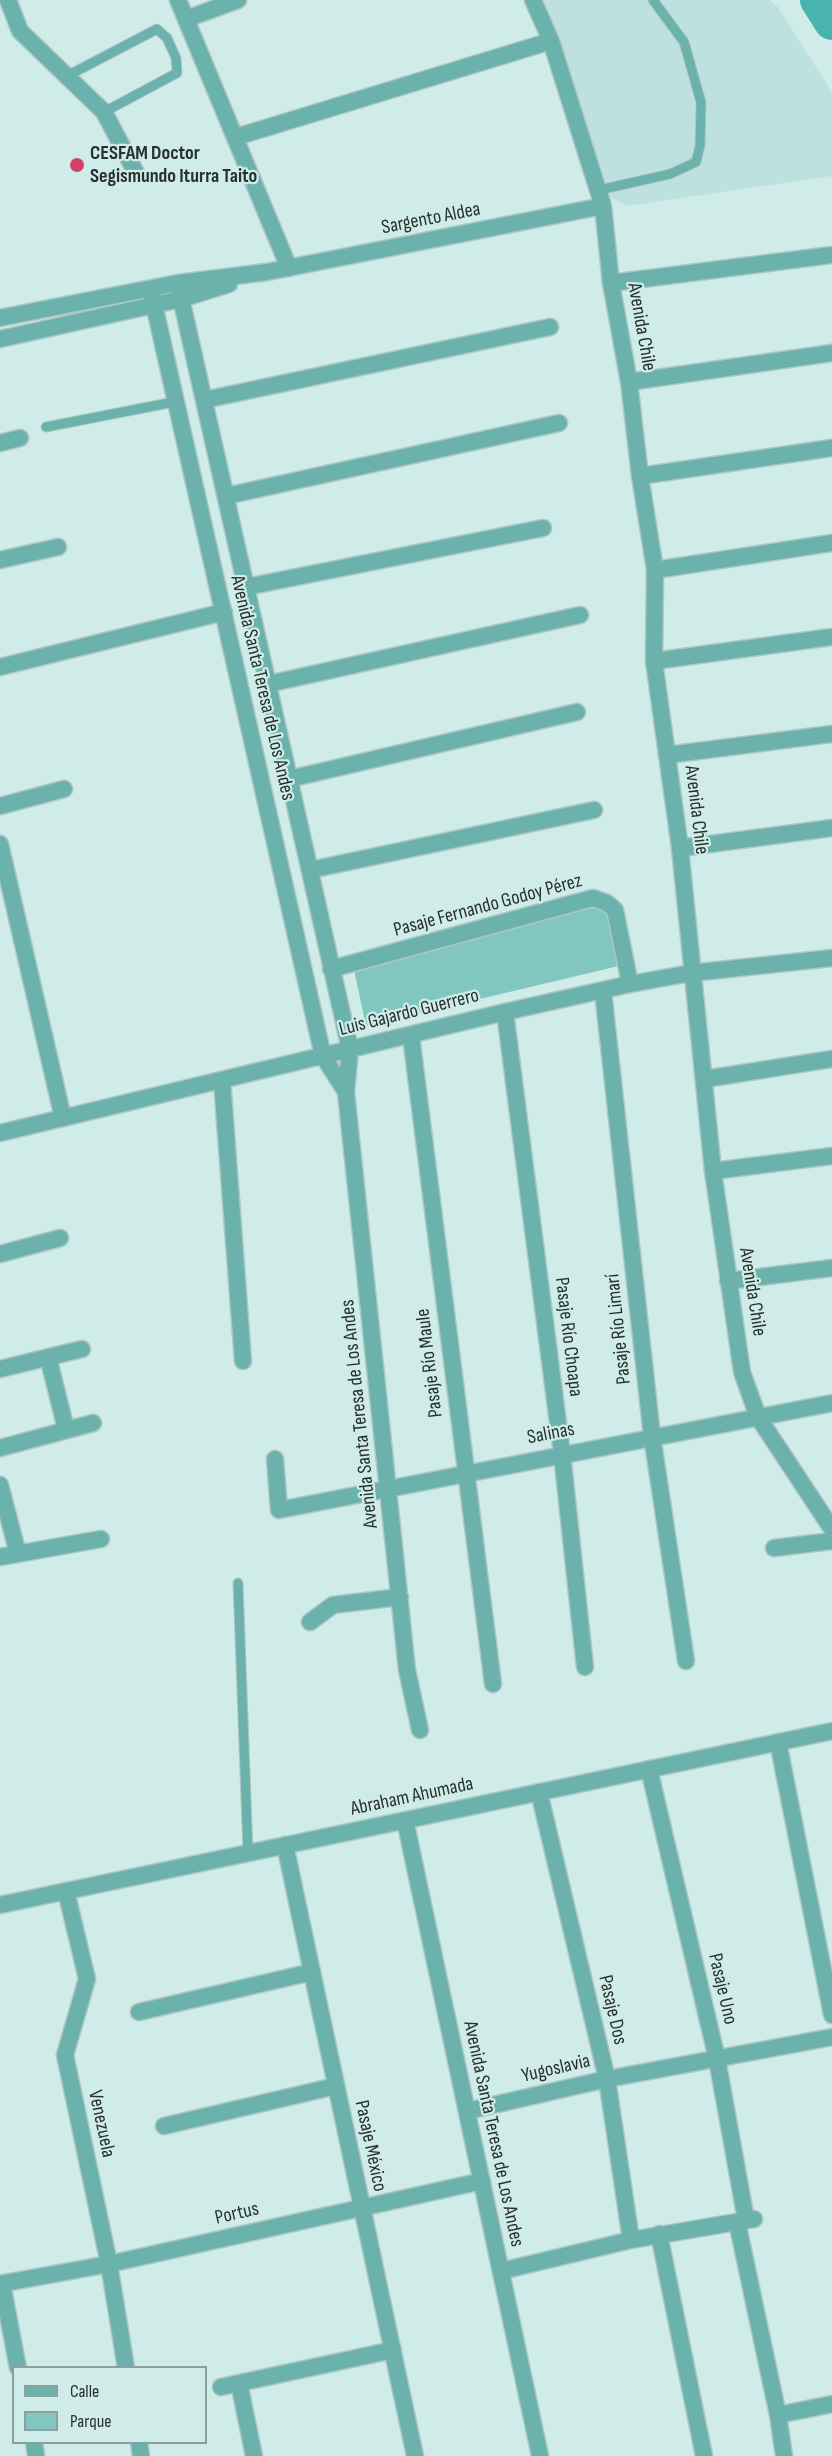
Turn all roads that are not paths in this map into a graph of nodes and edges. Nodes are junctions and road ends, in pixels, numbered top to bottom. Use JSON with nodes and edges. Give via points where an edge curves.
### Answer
{"nodes":[{"id":1,"x":8,"y":0,"type":"edge"},
{"id":2,"x":178,"y":0,"type":"edge"},
{"id":3,"x":238,"y":0,"type":"edge"},
{"id":4,"x":533,"y":0,"type":"edge"},
{"id":5,"x":652,"y":0,"type":"edge"},
{"id":6,"x":186,"y":19,"type":"junction"},
{"id":7,"x":551,"y":40,"type":"junction"},
{"id":8,"x":67,"y":76,"type":"junction"},
{"id":9,"x":104,"y":112,"type":"junction"},
{"id":10,"x":236,"y":137,"type":"junction"},
{"id":11,"x":136,"y":173,"type":"dead end"},
{"id":12,"x":601,"y":198,"type":"junction"},
{"id":13,"x":832,"y":255,"type":"edge"},
{"id":14,"x":289,"y":268,"type":"junction"},
{"id":15,"x":611,"y":283,"type":"junction"},
{"id":16,"x":151,"y":288,"type":"junction"},
{"id":17,"x":180,"y":291,"type":"junction"},
{"id":18,"x":154,"y":305,"type":"junction"},
{"id":19,"x":0,"y":318,"type":"edge"},
{"id":20,"x":550,"y":327,"type":"dead end"},
{"id":21,"x":0,"y":339,"type":"edge"},
{"id":22,"x":832,"y":353,"type":"edge"},
{"id":23,"x":629,"y":382,"type":"junction"},
{"id":24,"x":204,"y":400,"type":"junction"},
{"id":25,"x":174,"y":402,"type":"junction"},
{"id":26,"x":559,"y":423,"type":"dead end"},
{"id":27,"x":46,"y":426,"type":"dead end"},
{"id":28,"x":20,"y":438,"type":"dead end"},
{"id":29,"x":0,"y":443,"type":"edge"},
{"id":30,"x":832,"y":448,"type":"edge"},
{"id":31,"x":640,"y":476,"type":"junction"},
{"id":32,"x":226,"y":496,"type":"junction"},
{"id":33,"x":543,"y":528,"type":"dead end"},
{"id":34,"x":832,"y":543,"type":"edge"},
{"id":35,"x":58,"y":547,"type":"dead end"},
{"id":36,"x":0,"y":560,"type":"edge"},
{"id":37,"x":655,"y":570,"type":"junction"},
{"id":38,"x":246,"y":587,"type":"junction"},
{"id":39,"x":224,"y":612,"type":"junction"},
{"id":40,"x":580,"y":615,"type":"dead end"},
{"id":41,"x":832,"y":637,"type":"edge"},
{"id":42,"x":654,"y":661,"type":"junction"},
{"id":43,"x":0,"y":667,"type":"edge"},
{"id":44,"x":268,"y":684,"type":"junction"},
{"id":45,"x":577,"y":712,"type":"dead end"},
{"id":46,"x":832,"y":734,"type":"edge"},
{"id":47,"x":668,"y":755,"type":"junction"},
{"id":48,"x":290,"y":779,"type":"junction"},
{"id":49,"x":64,"y":789,"type":"dead end"},
{"id":50,"x":0,"y":806,"type":"edge"},
{"id":51,"x":594,"y":810,"type":"dead end"},
{"id":52,"x":832,"y":828,"type":"edge"},
{"id":53,"x":0,"y":844,"type":"edge"},
{"id":54,"x":680,"y":848,"type":"junction"},
{"id":55,"x":310,"y":870,"type":"junction"},
{"id":56,"x":832,"y":958,"type":"edge"},
{"id":57,"x":331,"y":969,"type":"junction"},
{"id":58,"x":691,"y":973,"type":"junction"},
{"id":59,"x":630,"y":984,"type":"junction"},
{"id":60,"x":603,"y":991,"type":"junction"},
{"id":61,"x":505,"y":1012,"type":"junction"},
{"id":62,"x":411,"y":1036,"type":"junction"},
{"id":63,"x":350,"y":1049,"type":"junction"},
{"id":64,"x":323,"y":1056,"type":"junction"},
{"id":65,"x":832,"y":1059,"type":"edge"},
{"id":66,"x":705,"y":1079,"type":"junction"},
{"id":67,"x":222,"y":1080,"type":"junction"},
{"id":68,"x":346,"y":1092,"type":"junction"},
{"id":69,"x":63,"y":1118,"type":"junction"},
{"id":70,"x":0,"y":1133,"type":"edge"},
{"id":71,"x":832,"y":1156,"type":"edge"},
{"id":72,"x":713,"y":1171,"type":"junction"},
{"id":73,"x":60,"y":1238,"type":"dead end"},
{"id":74,"x":0,"y":1254,"type":"edge"},
{"id":75,"x":832,"y":1268,"type":"edge"},
{"id":76,"x":728,"y":1281,"type":"junction"},
{"id":77,"x":82,"y":1349,"type":"dead end"},
{"id":78,"x":48,"y":1357,"type":"junction"},
{"id":79,"x":243,"y":1361,"type":"dead end"},
{"id":80,"x":0,"y":1369,"type":"edge"},
{"id":81,"x":832,"y":1403,"type":"edge"},
{"id":82,"x":758,"y":1418,"type":"junction"},
{"id":83,"x":93,"y":1423,"type":"dead end"},
{"id":84,"x":66,"y":1429,"type":"junction"},
{"id":85,"x":652,"y":1436,"type":"junction"},
{"id":86,"x":0,"y":1448,"type":"edge"},
{"id":87,"x":562,"y":1454,"type":"junction"},
{"id":88,"x":274,"y":1459,"type":"dead end"},
{"id":89,"x":465,"y":1472,"type":"junction"},
{"id":90,"x":0,"y":1485,"type":"edge"},
{"id":91,"x":389,"y":1487,"type":"junction"},
{"id":92,"x":832,"y":1529,"type":"edge"},
{"id":93,"x":101,"y":1539,"type":"dead end"},
{"id":94,"x":832,"y":1541,"type":"edge"},
{"id":95,"x":774,"y":1548,"type":"dead end"},
{"id":96,"x":18,"y":1554,"type":"junction"},
{"id":97,"x":0,"y":1557,"type":"edge"},
{"id":98,"x":238,"y":1583,"type":"dead end"},
{"id":99,"x":400,"y":1597,"type":"junction"},
{"id":100,"x":310,"y":1622,"type":"dead end"},
{"id":101,"x":686,"y":1661,"type":"dead end"},
{"id":102,"x":585,"y":1667,"type":"dead end"},
{"id":103,"x":493,"y":1684,"type":"dead end"},
{"id":104,"x":420,"y":1730,"type":"dead end"},
{"id":105,"x":832,"y":1731,"type":"edge"},
{"id":106,"x":778,"y":1742,"type":"junction"},
{"id":107,"x":649,"y":1768,"type":"junction"},
{"id":108,"x":539,"y":1792,"type":"junction"},
{"id":109,"x":405,"y":1820,"type":"junction"},
{"id":110,"x":285,"y":1845,"type":"junction"},
{"id":111,"x":248,"y":1853,"type":"junction"},
{"id":112,"x":66,"y":1891,"type":"junction"},
{"id":113,"x":0,"y":1905,"type":"edge"},
{"id":114,"x":312,"y":1972,"type":"junction"},
{"id":115,"x":139,"y":2012,"type":"dead end"},
{"id":116,"x":832,"y":2015,"type":"edge"},
{"id":117,"x":832,"y":2037,"type":"edge"},
{"id":118,"x":717,"y":2059,"type":"junction"},
{"id":119,"x":607,"y":2079,"type":"junction"},
{"id":120,"x":336,"y":2086,"type":"junction"},
{"id":121,"x":467,"y":2111,"type":"junction"},
{"id":122,"x":164,"y":2126,"type":"dead end"},
{"id":123,"x":482,"y":2181,"type":"junction"},
{"id":124,"x":361,"y":2207,"type":"junction"},
{"id":125,"x":746,"y":2220,"type":"junction"},
{"id":126,"x":659,"y":2234,"type":"junction"},
{"id":127,"x":631,"y":2240,"type":"junction"},
{"id":128,"x":109,"y":2264,"type":"junction"},
{"id":129,"x":501,"y":2271,"type":"junction"},
{"id":130,"x":1,"y":2284,"type":"edge"},
{"id":131,"x":393,"y":2350,"type":"junction"},
{"id":132,"x":18,"y":2366,"type":"edge"},
{"id":133,"x":126,"y":2366,"type":"edge"},
{"id":134,"x":239,"y":2383,"type":"junction"},
{"id":135,"x":221,"y":2387,"type":"dead end"},
{"id":136,"x":832,"y":2404,"type":"edge"},
{"id":137,"x":778,"y":2415,"type":"junction"},
{"id":138,"x":255,"y":2456,"type":"edge"},
{"id":139,"x":415,"y":2456,"type":"edge"},
{"id":140,"x":540,"y":2456,"type":"edge"},
{"id":141,"x":704,"y":2456,"type":"edge"},
{"id":142,"x":784,"y":2456,"type":"edge"}],
"edges":[{"from":1,"to":8,"type":"street","via":[[20,31]]},
{"from":2,"to":6,"type":"street"},
{"from":3,"to":6,"type":"street"},
{"from":4,"to":7,"type":"street","name":"Avenida Chile"},
{"from":5,"to":12,"type":"lane","via":[[684,42],[701,102],[696,162]]},
{"from":6,"to":10,"type":"street"},
{"from":7,"to":10,"type":"street"},
{"from":7,"to":12,"type":"street","name":"Avenida Chile"},
{"from":8,"to":9,"type":"street"},
{"from":8,"to":9,"type":"lane","via":[[157,29],[167,38],[176,58],[177,73]]},
{"from":9,"to":11,"type":"street"},
{"from":10,"to":14,"type":"street"},
{"from":12,"to":14,"type":"street","name":"Sargento Aldea"},
{"from":12,"to":15,"type":"street","name":"Avenida Chile"},
{"from":13,"to":15,"type":"street"},
{"from":14,"to":17,"type":"street","name":"Sargento Aldea"},
{"from":15,"to":23,"type":"street","name":"Avenida Chile"},
{"from":16,"to":17,"type":"street","name":"Sargento Aldea"},
{"from":16,"to":18,"type":"street","name":"Avenida Santa Teresa de Los Andes"},
{"from":16,"to":19,"type":"street","name":"Sargento Aldea"},
{"from":17,"to":18,"type":"street","name":"Sargento Aldea"},
{"from":17,"to":24,"type":"street","name":"Avenida Santa Teresa de Los Andes"},
{"from":18,"to":21,"type":"street","name":"Sargento Aldea"},
{"from":18,"to":25,"type":"street","name":"Avenida Santa Teresa de Los Andes"},
{"from":20,"to":24,"type":"street"},
{"from":22,"to":23,"type":"street"},
{"from":23,"to":31,"type":"street","name":"Avenida Chile"},
{"from":24,"to":32,"type":"street","name":"Avenida Santa Teresa de Los Andes"},
{"from":25,"to":27,"type":"lane"},
{"from":25,"to":39,"type":"street","name":"Avenida Santa Teresa de Los Andes"},
{"from":26,"to":32,"type":"street"},
{"from":28,"to":29,"type":"street"},
{"from":30,"to":31,"type":"street"},
{"from":31,"to":37,"type":"street","name":"Avenida Chile"},
{"from":32,"to":38,"type":"street","name":"Avenida Santa Teresa de Los Andes"},
{"from":33,"to":38,"type":"street"},
{"from":34,"to":37,"type":"street"},
{"from":35,"to":36,"type":"street"},
{"from":37,"to":42,"type":"street","name":"Avenida Chile"},
{"from":38,"to":44,"type":"street","name":"Avenida Santa Teresa de Los Andes"},
{"from":39,"to":43,"type":"street"},
{"from":39,"to":64,"type":"street","name":"Avenida Santa Teresa de Los Andes"},
{"from":40,"to":44,"type":"street"},
{"from":41,"to":42,"type":"street"},
{"from":42,"to":47,"type":"street","name":"Avenida Chile"},
{"from":44,"to":48,"type":"street","name":"Avenida Santa Teresa de Los Andes"},
{"from":45,"to":48,"type":"street"},
{"from":46,"to":47,"type":"street"},
{"from":47,"to":54,"type":"street","name":"Avenida Chile"},
{"from":48,"to":55,"type":"street","name":"Avenida Santa Teresa de Los Andes"},
{"from":49,"to":50,"type":"street"},
{"from":51,"to":55,"type":"street"},
{"from":52,"to":54,"type":"street"},
{"from":53,"to":69,"type":"street"},
{"from":54,"to":58,"type":"street","name":"Avenida Chile"},
{"from":55,"to":57,"type":"street","name":"Avenida Santa Teresa de Los Andes"},
{"from":56,"to":58,"type":"street","name":"Luis Gajardo Guerrero"},
{"from":57,"to":59,"type":"street","name":"Pasaje Fernando Godoy Pérez","via":[[593,898],[615,910]]},
{"from":57,"to":63,"type":"street","name":"Avenida Santa Teresa de Los Andes"},
{"from":58,"to":59,"type":"street","name":"Luis Gajardo Guerrero"},
{"from":58,"to":66,"type":"street","name":"Avenida Chile"},
{"from":59,"to":60,"type":"street","name":"Luis Gajardo Guerrero"},
{"from":60,"to":61,"type":"street","name":"Luis Gajardo Guerrero"},
{"from":60,"to":85,"type":"street","name":"Pasaje Río Limarí"},
{"from":61,"to":62,"type":"street","name":"Luis Gajardo Guerrero"},
{"from":61,"to":87,"type":"street","name":"Pasaje Río Choapa"},
{"from":62,"to":63,"type":"street","name":"Luis Gajardo Guerrero"},
{"from":62,"to":89,"type":"street","name":"Pasaje Río Maule"},
{"from":63,"to":64,"type":"street","name":"Luis Gajardo Guerrero"},
{"from":63,"to":68,"type":"street","name":"Avenida Santa Teresa de Los Andes"},
{"from":64,"to":67,"type":"street","name":"Luis Gajardo Guerrero"},
{"from":64,"to":68,"type":"street","name":"Avenida Santa Teresa de Los Andes"},
{"from":65,"to":66,"type":"street"},
{"from":66,"to":72,"type":"street","name":"Avenida Chile"},
{"from":67,"to":69,"type":"street","name":"Luis Gajardo Guerrero"},
{"from":67,"to":79,"type":"street"},
{"from":68,"to":91,"type":"street","name":"Avenida Santa Teresa de Los Andes"},
{"from":69,"to":70,"type":"street","name":"Luis Gajardo Guerrero"},
{"from":71,"to":72,"type":"street"},
{"from":72,"to":76,"type":"street","name":"Avenida Chile"},
{"from":73,"to":74,"type":"street"},
{"from":75,"to":76,"type":"street"},
{"from":76,"to":82,"type":"street","name":"Avenida Chile","via":[[742,1372]]},
{"from":77,"to":78,"type":"street"},
{"from":78,"to":80,"type":"street"},
{"from":78,"to":84,"type":"street"},
{"from":81,"to":82,"type":"street","name":"Salinas"},
{"from":82,"to":85,"type":"street","name":"Salinas"},
{"from":82,"to":92,"type":"street","name":"Avenida Chile"},
{"from":83,"to":84,"type":"street"},
{"from":84,"to":86,"type":"street"},
{"from":85,"to":87,"type":"street","name":"Salinas"},
{"from":85,"to":101,"type":"street","name":"Pasaje Río Limarí"},
{"from":87,"to":89,"type":"street","name":"Salinas"},
{"from":87,"to":102,"type":"street","name":"Pasaje Río Choapa"},
{"from":88,"to":91,"type":"street","name":"Salinas","via":[[279,1510]]},
{"from":89,"to":91,"type":"street","name":"Salinas"},
{"from":89,"to":103,"type":"street","name":"Pasaje Río Maule"},
{"from":90,"to":96,"type":"street"},
{"from":91,"to":99,"type":"street","name":"Avenida Santa Teresa de Los Andes"},
{"from":93,"to":96,"type":"street"},
{"from":94,"to":95,"type":"street"},
{"from":96,"to":97,"type":"street"},
{"from":98,"to":111,"type":"lane"},
{"from":99,"to":100,"type":"street","via":[[333,1605]]},
{"from":99,"to":104,"type":"street","name":"Avenida Santa Teresa de Los Andes","via":[[407,1670]]},
{"from":105,"to":106,"type":"street","name":"Abraham Ahumada"},
{"from":106,"to":107,"type":"street","name":"Abraham Ahumada"},
{"from":106,"to":116,"type":"street"},
{"from":107,"to":108,"type":"street","name":"Abraham Ahumada"},
{"from":107,"to":118,"type":"street","name":"Pasaje Uno"},
{"from":108,"to":109,"type":"street","name":"Abraham Ahumada"},
{"from":108,"to":119,"type":"street","name":"Pasaje Dos"},
{"from":109,"to":110,"type":"street","name":"Abraham Ahumada"},
{"from":109,"to":121,"type":"street","name":"Avenida Santa Teresa de Los Andes"},
{"from":110,"to":111,"type":"street","name":"Abraham Ahumada"},
{"from":110,"to":114,"type":"street","name":"Pasaje México"},
{"from":111,"to":112,"type":"street","name":"Abraham Ahumada"},
{"from":112,"to":113,"type":"street","name":"Abraham Ahumada"},
{"from":112,"to":128,"type":"street","name":"Venezuela","via":[[87,1979],[65,2055]]},
{"from":114,"to":115,"type":"street"},
{"from":114,"to":120,"type":"street","name":"Pasaje México"},
{"from":117,"to":118,"type":"street","name":"Yugoslavia"},
{"from":118,"to":119,"type":"street","name":"Yugoslavia"},
{"from":118,"to":125,"type":"street","name":"Pasaje Uno"},
{"from":119,"to":121,"type":"street","name":"Yugoslavia"},
{"from":119,"to":127,"type":"street","name":"Pasaje Dos"},
{"from":120,"to":122,"type":"street"},
{"from":120,"to":124,"type":"street","name":"Pasaje México"},
{"from":121,"to":123,"type":"street","name":"Avenida Santa Teresa de Los Andes"},
{"from":123,"to":124,"type":"street","name":"Portus"},
{"from":123,"to":129,"type":"street","name":"Avenida Santa Teresa de Los Andes"},
{"from":124,"to":128,"type":"street","name":"Portus"},
{"from":124,"to":131,"type":"street","name":"Pasaje México"},
{"from":125,"to":126,"type":"street"},
{"from":125,"to":137,"type":"street","name":"Pasaje Uno"},
{"from":126,"to":127,"type":"street"},
{"from":126,"to":141,"type":"street"},
{"from":127,"to":129,"type":"street"},
{"from":128,"to":130,"type":"street","name":"Portus"},
{"from":128,"to":133,"type":"street","name":"Venezuela"},
{"from":129,"to":140,"type":"street","name":"Avenida Santa Teresa de Los Andes"},
{"from":130,"to":132,"type":"street"},
{"from":131,"to":134,"type":"street"},
{"from":131,"to":139,"type":"street","name":"Pasaje México"},
{"from":134,"to":135,"type":"street"},
{"from":134,"to":138,"type":"street"},
{"from":136,"to":137,"type":"street"},
{"from":137,"to":142,"type":"street","name":"Pasaje Uno"}]}
